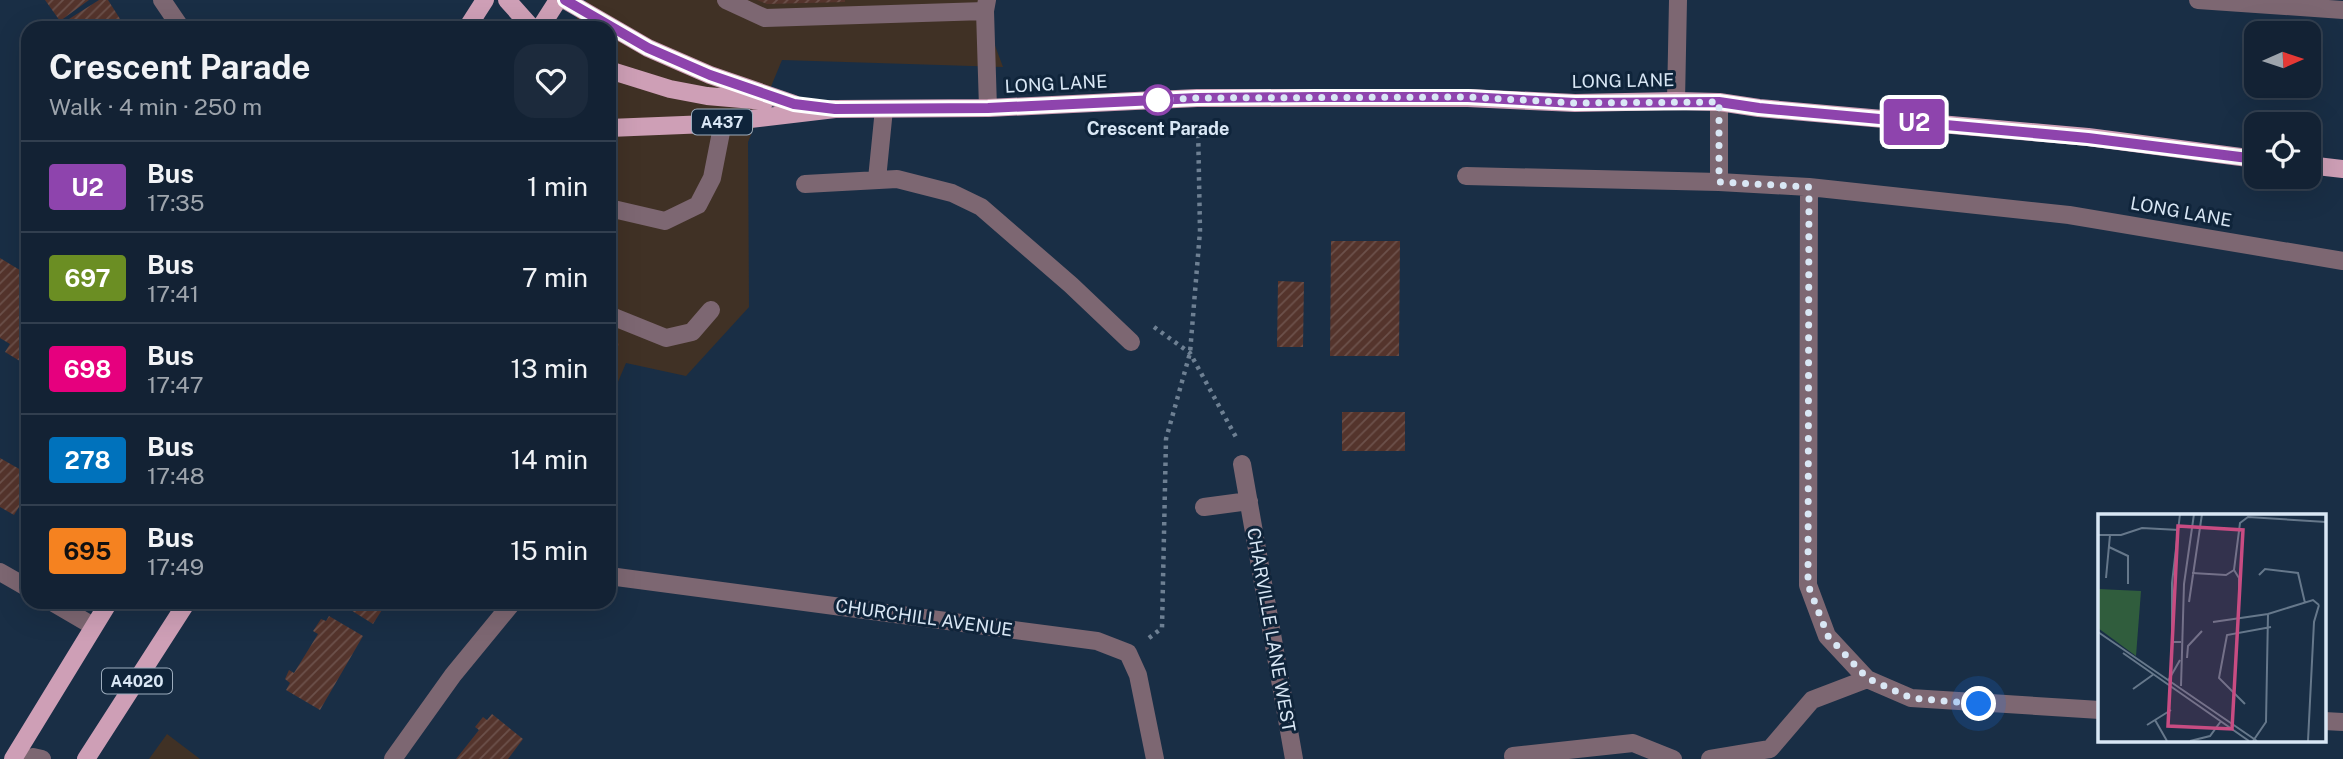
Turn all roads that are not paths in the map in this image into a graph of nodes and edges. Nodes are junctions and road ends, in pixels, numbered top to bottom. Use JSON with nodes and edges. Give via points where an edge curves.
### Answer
{"nodes":[{"id":1,"x":162,"y":0,"type":"edge"},
{"id":2,"x":485,"y":0,"type":"edge"},
{"id":3,"x":507,"y":0,"type":"edge"},
{"id":4,"x":558,"y":0,"type":"edge"},
{"id":5,"x":565,"y":0,"type":"edge"},
{"id":6,"x":726,"y":0,"type":"edge"},
{"id":7,"x":1678,"y":0,"type":"edge"},
{"id":8,"x":2198,"y":0,"type":"edge"},
{"id":9,"x":2300,"y":4,"type":"edge"},
{"id":10,"x":986,"y":6,"type":"edge"},
{"id":11,"x":2343,"y":10,"type":"edge"},
{"id":12,"x":176,"y":21,"type":"edge"},
{"id":13,"x":472,"y":21,"type":"edge"},
{"id":14,"x":526,"y":21,"type":"edge"},
{"id":15,"x":544,"y":21,"type":"edge"},
{"id":16,"x":601,"y":21,"type":"edge"},
{"id":17,"x":616,"y":29,"type":"edge"},
{"id":18,"x":616,"y":72,"type":"edge"},
{"id":19,"x":1676,"y":101,"type":"junction"},
{"id":20,"x":1719,"y":102,"type":"junction"},
{"id":21,"x":794,"y":104,"type":"junction"},
{"id":22,"x":988,"y":108,"type":"junction"},
{"id":23,"x":835,"y":109,"type":"junction"},
{"id":24,"x":884,"y":109,"type":"junction"},
{"id":25,"x":723,"y":122,"type":"junction"},
{"id":26,"x":616,"y":128,"type":"edge"},
{"id":27,"x":2244,"y":158,"type":"edge"},
{"id":28,"x":2321,"y":166,"type":"edge"},
{"id":29,"x":2343,"y":169,"type":"edge"},
{"id":30,"x":1466,"y":176,"type":"dead end"},
{"id":31,"x":877,"y":179,"type":"junction"},
{"id":32,"x":1719,"y":182,"type":"junction"},
{"id":33,"x":805,"y":184,"type":"dead end"},
{"id":34,"x":1809,"y":187,"type":"junction"},
{"id":35,"x":616,"y":210,"type":"edge"},
{"id":36,"x":2343,"y":261,"type":"edge"},
{"id":37,"x":712,"y":310,"type":"dead end"},
{"id":38,"x":616,"y":318,"type":"edge"},
{"id":39,"x":1131,"y":342,"type":"dead end"},
{"id":40,"x":1242,"y":464,"type":"road end"},
{"id":41,"x":1249,"y":501,"type":"junction"},
{"id":42,"x":1204,"y":507,"type":"dead end"},
{"id":43,"x":0,"y":572,"type":"edge"},
{"id":44,"x":616,"y":577,"type":"edge"},
{"id":45,"x":21,"y":584,"type":"edge"},
{"id":46,"x":64,"y":609,"type":"edge"},
{"id":47,"x":104,"y":609,"type":"edge"},
{"id":48,"x":182,"y":609,"type":"edge"},
{"id":49,"x":507,"y":609,"type":"edge"},
{"id":50,"x":93,"y":626,"type":"junction"},
{"id":51,"x":1867,"y":678,"type":"junction"},
{"id":52,"x":2098,"y":710,"type":"edge"},
{"id":53,"x":1513,"y":756,"type":"dead end"},
{"id":54,"x":13,"y":759,"type":"edge"},
{"id":55,"x":22,"y":759,"type":"edge"},
{"id":56,"x":42,"y":759,"type":"edge"},
{"id":57,"x":86,"y":759,"type":"edge"},
{"id":58,"x":393,"y":759,"type":"edge"},
{"id":59,"x":1155,"y":759,"type":"edge"},
{"id":60,"x":1294,"y":759,"type":"edge"},
{"id":61,"x":1673,"y":759,"type":"edge"},
{"id":62,"x":1710,"y":759,"type":"edge"}],
"edges":[{"from":1,"to":12,"type":"street"},
{"from":2,"to":13,"type":"main road"},
{"from":3,"to":14,"type":"main road"},
{"from":4,"to":15,"type":"main road"},
{"from":5,"to":16,"type":"main road","name":"LONG LANE","number":"A437"},
{"from":6,"to":10,"type":"street","via":[[765,18]]},
{"from":7,"to":19,"type":"street"},
{"from":8,"to":9,"type":"street"},
{"from":9,"to":11,"type":"street"},
{"from":10,"to":22,"type":"street","name":"LONG LANE"},
{"from":17,"to":21,"type":"main road","name":"LONG LANE","number":"A437","via":[[710,75]]},
{"from":18,"to":21,"type":"main road","name":"LONG LANE","number":"A437","via":[[682,91]]},
{"from":19,"to":20,"type":"main road","name":"LONG LANE","number":"A437"},
{"from":19,"to":22,"type":"main road","name":"LONG LANE","number":"A437","via":[[1197,98]]},
{"from":20,"to":27,"type":"main road","name":"LONG LANE","number":"A437"},
{"from":20,"to":32,"type":"street"},
{"from":21,"to":23,"type":"main road","name":"LONG LANE","number":"A437"},
{"from":22,"to":24,"type":"main road","name":"LONG LANE","number":"A437"},
{"from":23,"to":24,"type":"main road","name":"LONG LANE","number":"A437"},
{"from":23,"to":25,"type":"main road","name":"LONG LANE","number":"A437"},
{"from":24,"to":31,"type":"street"},
{"from":25,"to":26,"type":"main road","name":"LONG LANE","number":"A437"},
{"from":25,"to":35,"type":"street","via":[[712,178],[698,205],[665,221]]},
{"from":28,"to":29,"type":"main road"},
{"from":30,"to":32,"type":"street","name":"LONG LANE"},
{"from":31,"to":33,"type":"street"},
{"from":31,"to":39,"type":"street","via":[[952,192],[981,207]]},
{"from":32,"to":34,"type":"street","name":"LONG LANE"},
{"from":34,"to":36,"type":"street","name":"LONG LANE","via":[[2069,215]]},
{"from":34,"to":51,"type":"street","via":[[1808,585],[1828,636]]},
{"from":37,"to":38,"type":"street","via":[[692,332],[666,338]]},
{"from":40,"to":41,"type":"street","name":"CHARVILLE LANE WEST"},
{"from":41,"to":42,"type":"street"},
{"from":41,"to":60,"type":"street","name":"CHARVILLE LANE WEST"},
{"from":43,"to":45,"type":"street"},
{"from":44,"to":59,"type":"street","name":"CHURCHILL AVENUE","via":[[1097,641],[1128,653],[1138,675]]},
{"from":46,"to":50,"type":"street"},
{"from":47,"to":50,"type":"main road"},
{"from":48,"to":57,"type":"main road","number":"A4020"},
{"from":49,"to":58,"type":"street"},
{"from":50,"to":54,"type":"main road"},
{"from":51,"to":52,"type":"street","via":[[1911,698]]},
{"from":51,"to":62,"type":"street","via":[[1812,700],[1770,749]]},
{"from":53,"to":61,"type":"street","via":[[1633,743]]},
{"from":55,"to":56,"type":"street"}]}
